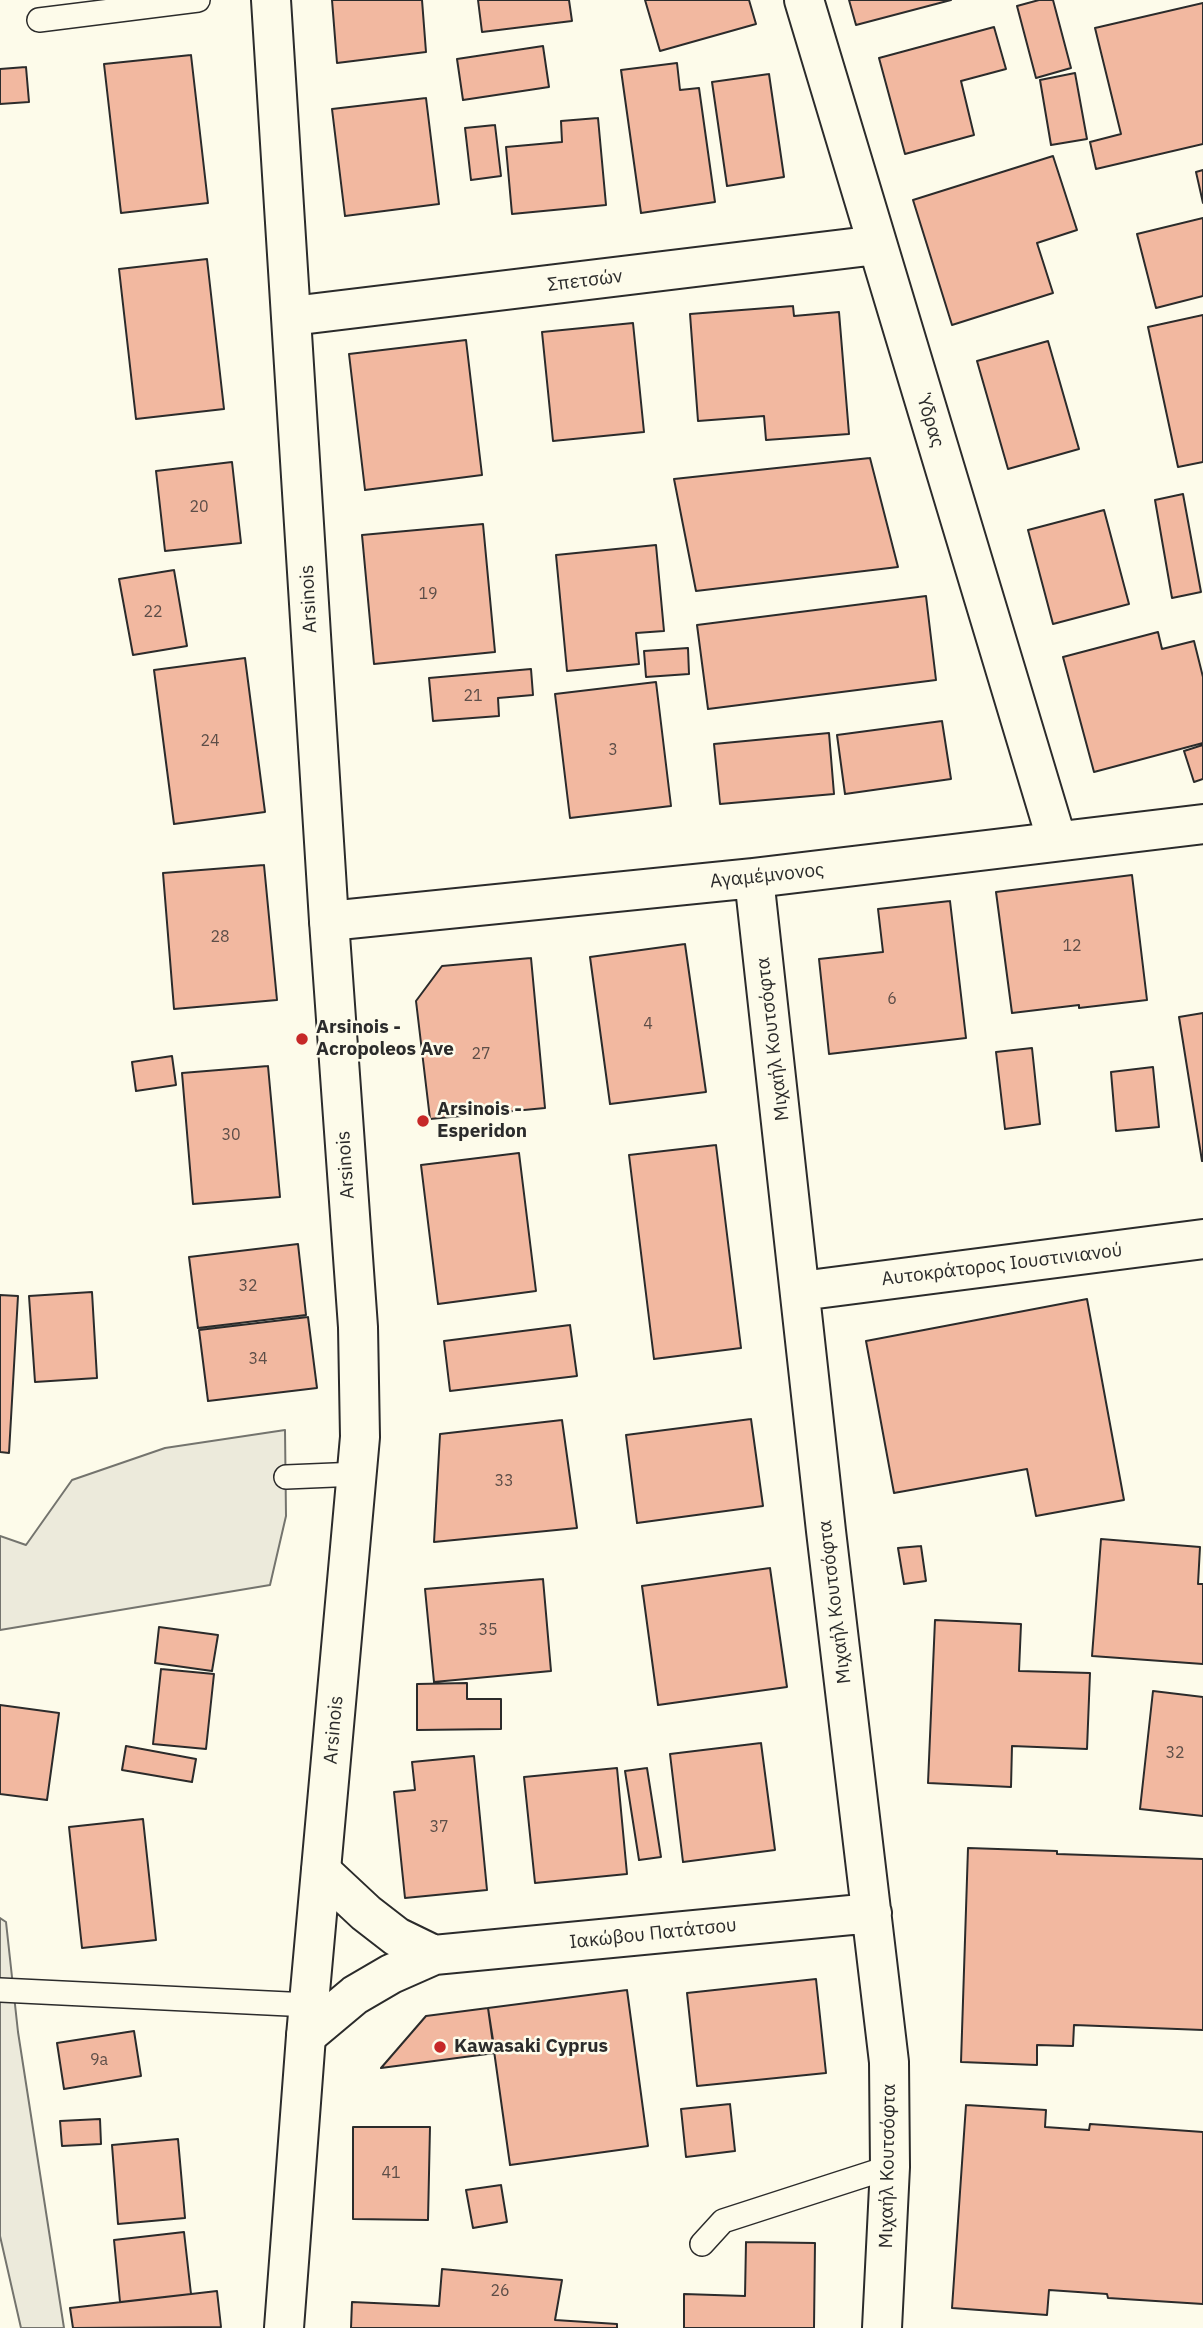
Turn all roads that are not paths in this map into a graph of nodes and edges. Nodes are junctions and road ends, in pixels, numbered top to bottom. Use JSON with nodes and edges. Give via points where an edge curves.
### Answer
{"nodes":[{"id":1,"x":198,"y":0,"type":"edge"},
{"id":2,"x":271,"y":0,"type":"edge"},
{"id":3,"x":804,"y":0,"type":"edge"},
{"id":4,"x":39,"y":20,"type":"dead end"},
{"id":5,"x":877,"y":245,"type":"junction"},
{"id":6,"x":292,"y":316,"type":"junction"},
{"id":7,"x":1203,"y":824,"type":"edge"},
{"id":8,"x":1057,"y":841,"type":"junction"},
{"id":9,"x":754,"y":877,"type":"junction"},
{"id":10,"x":330,"y":921,"type":"junction"},
{"id":11,"x":1203,"y":1240,"type":"edge"},
{"id":12,"x":801,"y":1291,"type":"junction"},
{"id":13,"x":358,"y":1474,"type":"junction"},
{"id":14,"x":286,"y":1477,"type":"dead end"},
{"id":15,"x":321,"y":1871,"type":"junction"},
{"id":16,"x":872,"y":1913,"type":"junction"},
{"id":17,"x":434,"y":1955,"type":"junction"},
{"id":18,"x":0,"y":1990,"type":"edge"},
{"id":19,"x":308,"y":2020,"type":"junction"},
{"id":20,"x":890,"y":2167,"type":"junction"},
{"id":21,"x":702,"y":2244,"type":"dead end"},
{"id":22,"x":284,"y":2328,"type":"edge"},
{"id":23,"x":883,"y":2328,"type":"edge"}],
"edges":[{"from":1,"to":4,"type":"lane"},
{"from":2,"to":6,"type":"street","name":"Arsinois"},
{"from":3,"to":5,"type":"street","name":"Ύδρας"},
{"from":5,"to":6,"type":"street","name":"Σπετσών"},
{"from":5,"to":8,"type":"street","name":"Ύδρας"},
{"from":6,"to":10,"type":"street","name":"Arsinois"},
{"from":7,"to":8,"type":"street","name":"Αγαμέμνονος"},
{"from":8,"to":9,"type":"street","name":"Αγαμέμνονος"},
{"from":9,"to":10,"type":"street","name":"Αγαμέμνονος"},
{"from":9,"to":12,"type":"street","name":"Μιχαήλ Κουτσόφτα"},
{"from":10,"to":13,"type":"street","name":"Arsinois","via":[[358,1328]]},
{"from":11,"to":12,"type":"street","name":"Αυτοκράτορος Ιουστινιανού"},
{"from":12,"to":16,"type":"street","name":"Μιχαήλ Κουτσόφτα"},
{"from":13,"to":14,"type":"lane"},
{"from":13,"to":15,"type":"street","name":"Arsinois"},
{"from":15,"to":17,"type":"street","via":[[397,1937]]},
{"from":15,"to":19,"type":"street","name":"Arsinois"},
{"from":16,"to":17,"type":"street","name":"Ιακώβου Πατάτσου"},
{"from":16,"to":20,"type":"street","name":"Μιχαήλ Κουτσόφτα","via":[[889,2062]]},
{"from":17,"to":19,"type":"street","name":"Ιακώβου Πατάτσου"},
{"from":18,"to":19,"type":"lane"},
{"from":19,"to":22,"type":"street","name":"Arsinois"},
{"from":20,"to":21,"type":"lane","via":[[723,2221]]},
{"from":20,"to":23,"type":"street","name":"Μιχαήλ Κουτσόφτα"}]}
